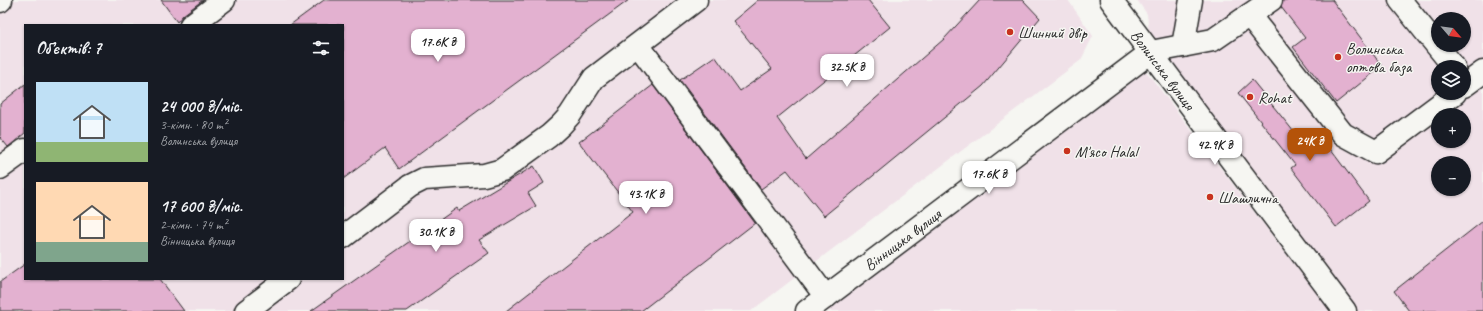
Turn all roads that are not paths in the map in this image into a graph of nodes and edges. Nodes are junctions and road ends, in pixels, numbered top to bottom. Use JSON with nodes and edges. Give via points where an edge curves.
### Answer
{"nodes":[{"id":1,"x":224,"y":0,"type":"edge"},
{"id":2,"x":696,"y":0,"type":"edge"},
{"id":3,"x":1111,"y":0,"type":"edge"},
{"id":4,"x":1191,"y":0,"type":"edge"},
{"id":5,"x":1271,"y":0,"type":"edge"},
{"id":6,"x":1400,"y":0,"type":"edge"},
{"id":7,"x":1249,"y":15,"type":"junction"},
{"id":8,"x":192,"y":24,"type":"edge"},
{"id":9,"x":638,"y":45,"type":"junction"},
{"id":10,"x":1183,"y":46,"type":"junction"},
{"id":11,"x":1150,"y":52,"type":"junction"},
{"id":12,"x":1448,"y":60,"type":"edge"},
{"id":13,"x":1445,"y":100,"type":"edge"},
{"id":14,"x":24,"y":151,"type":"edge"},
{"id":15,"x":0,"y":168,"type":"edge"},
{"id":16,"x":344,"y":236,"type":"edge"},
{"id":17,"x":287,"y":280,"type":"edge"},
{"id":18,"x":826,"y":297,"type":"junction"},
{"id":19,"x":246,"y":311,"type":"edge"},
{"id":20,"x":807,"y":311,"type":"edge"},
{"id":21,"x":1345,"y":311,"type":"edge"}],
"edges":[{"from":1,"to":8,"type":"street"},
{"from":2,"to":9,"type":"street"},
{"from":3,"to":11,"type":"street","name":"Волинська вулиця"},
{"from":4,"to":10,"type":"street"},
{"from":5,"to":7,"type":"street"},
{"from":6,"to":12,"type":"street"},
{"from":7,"to":10,"type":"street","via":[[1213,40]]},
{"from":7,"to":13,"type":"street","via":[[1343,134],[1376,152]]},
{"from":9,"to":16,"type":"street","via":[[594,78],[562,125],[502,170],[484,175],[424,179],[410,186]]},
{"from":9,"to":18,"type":"street"},
{"from":10,"to":11,"type":"street"},
{"from":11,"to":18,"type":"street","name":"Вінницька вулиця"},
{"from":11,"to":21,"type":"street","name":"Волинська вулиця"},
{"from":14,"to":15,"type":"street"},
{"from":17,"to":19,"type":"street"},
{"from":18,"to":20,"type":"street","name":"Вінницька вулиця"}]}
